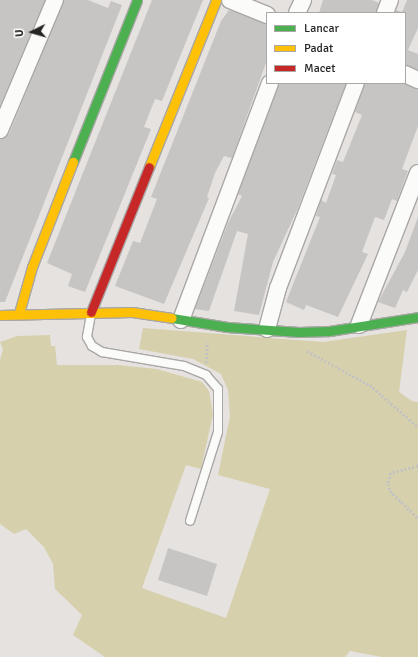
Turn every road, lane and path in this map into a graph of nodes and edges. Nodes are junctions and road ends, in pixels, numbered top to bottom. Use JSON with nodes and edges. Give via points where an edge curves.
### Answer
{"nodes":[{"id":1,"x":55,"y":0,"type":"edge"},
{"id":2,"x":137,"y":0,"type":"edge"},
{"id":3,"x":216,"y":0,"type":"edge"},
{"id":4,"x":230,"y":0,"type":"edge"},
{"id":5,"x":303,"y":0,"type":"edge"},
{"id":6,"x":390,"y":0,"type":"edge"},
{"id":7,"x":297,"y":12,"type":"edge"},
{"id":8,"x":385,"y":12,"type":"edge"},
{"id":9,"x":266,"y":15,"type":"edge"},
{"id":10,"x":406,"y":74,"type":"edge"},
{"id":11,"x":418,"y":80,"type":"edge"},
{"id":12,"x":270,"y":84,"type":"edge"},
{"id":13,"x":356,"y":84,"type":"edge"},
{"id":14,"x":0,"y":130,"type":"edge"},
{"id":15,"x":418,"y":173,"type":"edge"},
{"id":16,"x":91,"y":312,"type":"junction"},
{"id":17,"x":19,"y":313,"type":"junction"},
{"id":18,"x":0,"y":315,"type":"edge"},
{"id":19,"x":418,"y":317,"type":"edge"},
{"id":20,"x":181,"y":320,"type":"junction"},
{"id":21,"x":359,"y":325,"type":"junction"},
{"id":22,"x":226,"y":327,"type":"junction"},
{"id":23,"x":267,"y":329,"type":"junction"},
{"id":24,"x":304,"y":349,"type":"dead end"},
{"id":25,"x":206,"y":375,"type":"junction"},
{"id":26,"x":418,"y":427,"type":"edge"},
{"id":27,"x":418,"y":466,"type":"edge"},
{"id":28,"x":418,"y":518,"type":"edge"},
{"id":29,"x":190,"y":521,"type":"dead end"}],
"edges":[{"from":1,"to":14,"type":"street"},
{"from":2,"to":17,"type":"street","via":[[32,267]]},
{"from":3,"to":16,"type":"street"},
{"from":4,"to":9,"type":"street"},
{"from":5,"to":7,"type":"street"},
{"from":6,"to":8,"type":"street"},
{"from":10,"to":11,"type":"street"},
{"from":12,"to":20,"type":"street"},
{"from":13,"to":23,"type":"street","via":[[278,288]]},
{"from":15,"to":21,"type":"street"},
{"from":16,"to":17,"type":"street"},
{"from":16,"to":20,"type":"street","via":[[132,312]]},
{"from":16,"to":25,"type":"lane","via":[[87,336],[92,346],[102,352],[184,366]]},
{"from":17,"to":18,"type":"street"},
{"from":19,"to":21,"type":"street"},
{"from":20,"to":22,"type":"street"},
{"from":21,"to":23,"type":"street","via":[[329,331]]},
{"from":22,"to":23,"type":"street"},
{"from":22,"to":25,"type":"path","via":[[207,342]]},
{"from":24,"to":26,"type":"path","via":[[370,385]]},
{"from":25,"to":29,"type":"lane","via":[[218,389],[218,432]]},
{"from":27,"to":28,"type":"path","via":[[391,473],[388,484],[390,490]]}]}
